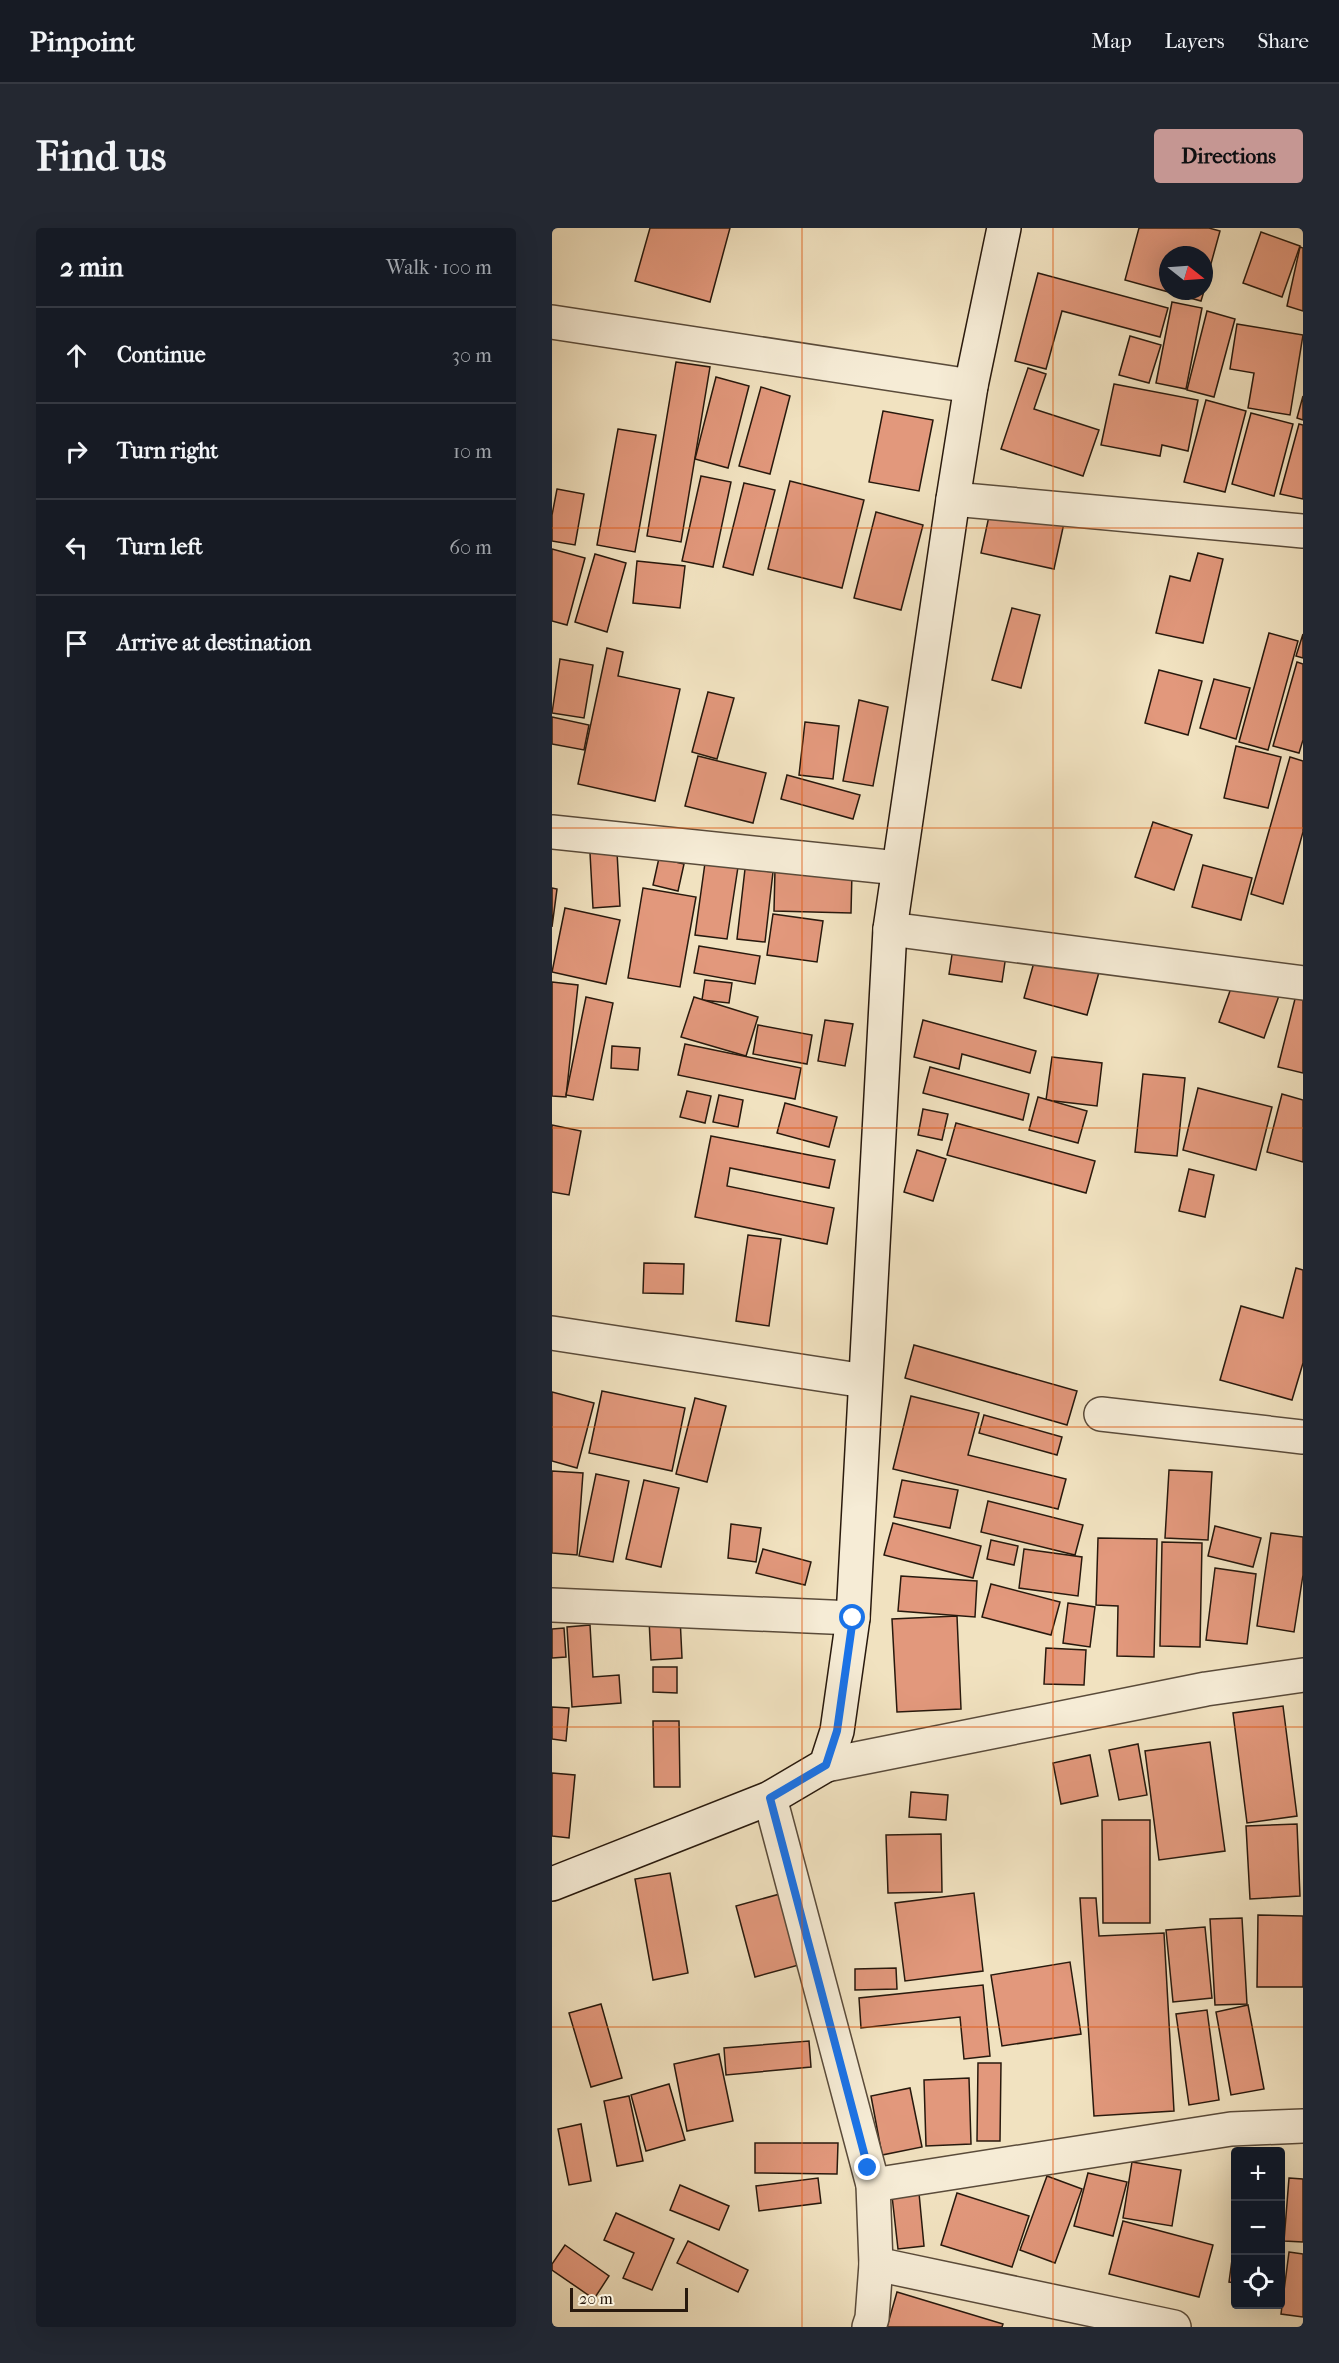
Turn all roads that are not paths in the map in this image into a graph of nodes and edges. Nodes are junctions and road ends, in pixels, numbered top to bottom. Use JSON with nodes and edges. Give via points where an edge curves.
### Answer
{"nodes":[{"id":1,"x":1004,"y":228,"type":"edge"},
{"id":2,"x":552,"y":322,"type":"edge"},
{"id":3,"x":972,"y":386,"type":"junction"},
{"id":4,"x":953,"y":499,"type":"junction"},
{"id":5,"x":1303,"y":531,"type":"edge"},
{"id":6,"x":552,"y":832,"type":"edge"},
{"id":7,"x":898,"y":867,"type":"junction"},
{"id":8,"x":890,"y":930,"type":"junction"},
{"id":9,"x":1303,"y":983,"type":"edge"},
{"id":10,"x":552,"y":1333,"type":"edge"},
{"id":11,"x":865,"y":1381,"type":"junction"},
{"id":12,"x":1101,"y":1414,"type":"dead end"},
{"id":13,"x":1303,"y":1437,"type":"edge"},
{"id":14,"x":552,"y":1605,"type":"edge"},
{"id":15,"x":853,"y":1618,"type":"junction"},
{"id":16,"x":1303,"y":1675,"type":"edge"},
{"id":17,"x":826,"y":1765,"type":"junction"},
{"id":18,"x":770,"y":1798,"type":"junction"},
{"id":19,"x":552,"y":1884,"type":"edge"},
{"id":20,"x":1303,"y":2126,"type":"edge"},
{"id":21,"x":873,"y":2185,"type":"junction"},
{"id":22,"x":876,"y":2264,"type":"junction"},
{"id":23,"x":869,"y":2327,"type":"edge"},
{"id":24,"x":1174,"y":2327,"type":"edge"}],
"edges":[{"from":1,"to":3,"type":"street"},
{"from":2,"to":3,"type":"street"},
{"from":3,"to":4,"type":"street"},
{"from":4,"to":5,"type":"street"},
{"from":4,"to":7,"type":"street"},
{"from":6,"to":7,"type":"street"},
{"from":7,"to":8,"type":"street"},
{"from":8,"to":9,"type":"street"},
{"from":8,"to":11,"type":"street"},
{"from":10,"to":11,"type":"street"},
{"from":11,"to":15,"type":"street"},
{"from":12,"to":13,"type":"street"},
{"from":14,"to":15,"type":"street"},
{"from":15,"to":17,"type":"street","via":[[837,1731]]},
{"from":16,"to":17,"type":"street","via":[[1206,1689]]},
{"from":17,"to":18,"type":"street"},
{"from":18,"to":19,"type":"street"},
{"from":18,"to":21,"type":"street"},
{"from":20,"to":21,"type":"street","via":[[1231,2129]]},
{"from":21,"to":22,"type":"street"},
{"from":22,"to":23,"type":"street"},
{"from":22,"to":24,"type":"street"}]}
